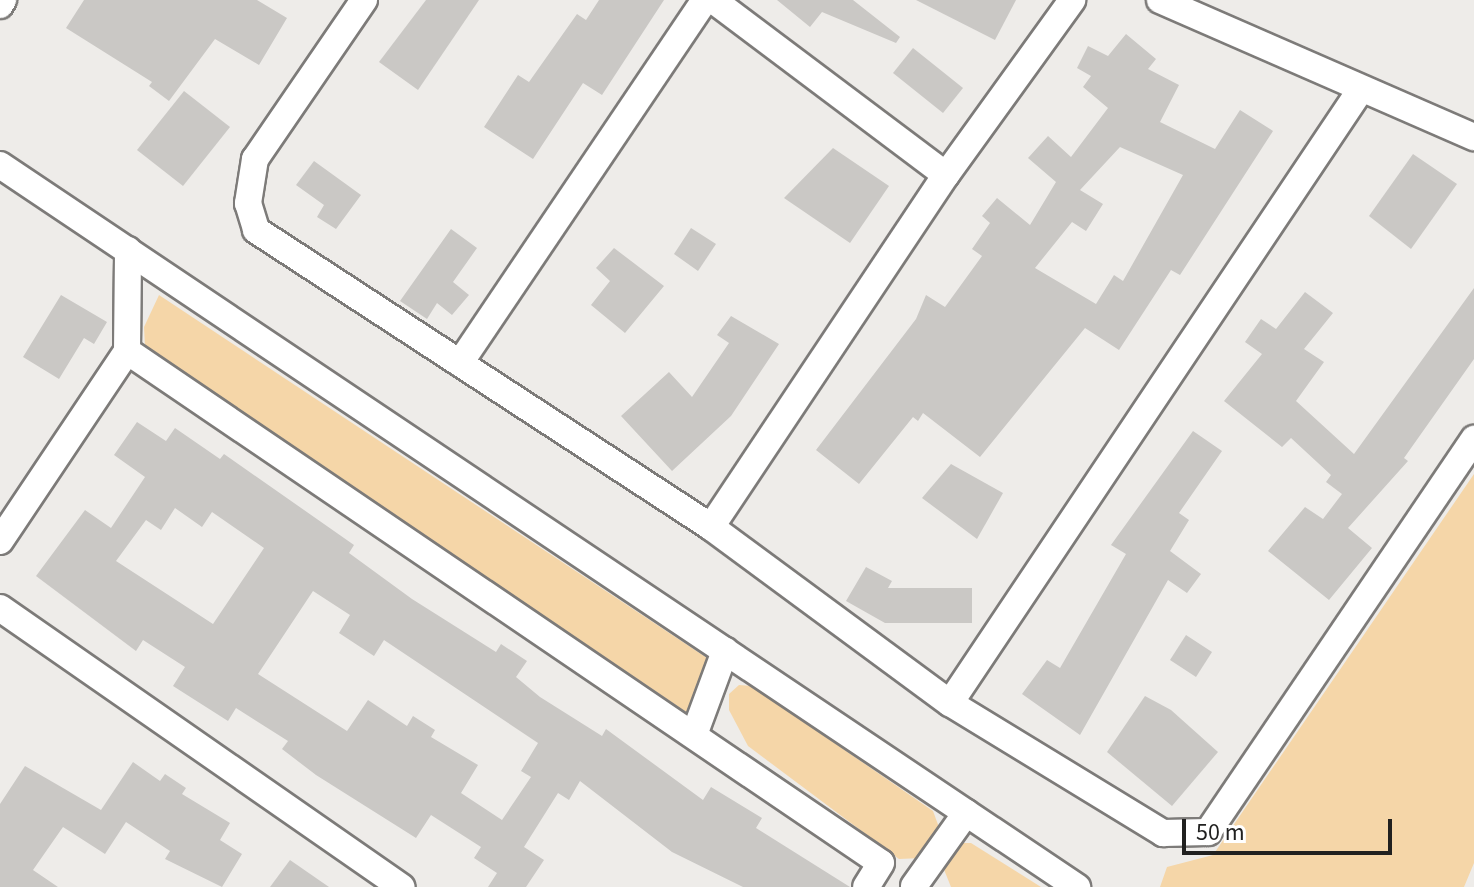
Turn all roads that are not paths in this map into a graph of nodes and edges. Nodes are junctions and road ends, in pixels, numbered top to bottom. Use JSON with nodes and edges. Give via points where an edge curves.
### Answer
{"nodes":[{"id":1,"x":364,"y":0,"type":"edge"},
{"id":2,"x":705,"y":0,"type":"edge"},
{"id":3,"x":713,"y":0,"type":"edge"},
{"id":4,"x":1072,"y":0,"type":"edge"},
{"id":5,"x":1160,"y":0,"type":"edge"},
{"id":6,"x":1361,"y":89,"type":"junction"},
{"id":7,"x":1474,"y":137,"type":"edge"},
{"id":8,"x":0,"y":165,"type":"edge"},
{"id":9,"x":946,"y":175,"type":"junction"},
{"id":10,"x":128,"y":250,"type":"junction"},
{"id":11,"x":127,"y":351,"type":"junction"},
{"id":12,"x":460,"y":363,"type":"junction"},
{"id":13,"x":1474,"y":439,"type":"edge"},
{"id":14,"x":711,"y":527,"type":"junction"},
{"id":15,"x":0,"y":541,"type":"edge"},
{"id":16,"x":0,"y":608,"type":"edge"},
{"id":17,"x":725,"y":651,"type":"junction"},
{"id":18,"x":950,"y":703,"type":"junction"},
{"id":19,"x":694,"y":735,"type":"junction"},
{"id":20,"x":966,"y":813,"type":"junction"},
{"id":21,"x":881,"y":863,"type":"junction"},
{"id":22,"x":915,"y":886,"type":"edge"},
{"id":23,"x":401,"y":887,"type":"edge"},
{"id":24,"x":866,"y":887,"type":"edge"},
{"id":25,"x":1077,"y":887,"type":"edge"}],
"edges":[{"from":1,"to":12,"type":"street","via":[[255,159],[248,180],[250,212],[256,230]]},
{"from":2,"to":12,"type":"street"},
{"from":3,"to":9,"type":"street"},
{"from":4,"to":9,"type":"street"},
{"from":5,"to":6,"type":"street"},
{"from":6,"to":7,"type":"street"},
{"from":6,"to":18,"type":"street"},
{"from":8,"to":10,"type":"street"},
{"from":9,"to":14,"type":"street"},
{"from":10,"to":11,"type":"street"},
{"from":10,"to":17,"type":"street"},
{"from":11,"to":15,"type":"street"},
{"from":11,"to":19,"type":"street"},
{"from":12,"to":14,"type":"street"},
{"from":13,"to":18,"type":"street","via":[[1208,832],[1163,833]]},
{"from":14,"to":18,"type":"street"},
{"from":16,"to":23,"type":"street"},
{"from":17,"to":19,"type":"street"},
{"from":17,"to":20,"type":"street"},
{"from":19,"to":21,"type":"street"},
{"from":20,"to":22,"type":"street"},
{"from":20,"to":25,"type":"street"},
{"from":21,"to":22,"type":"street"},
{"from":21,"to":24,"type":"street"}]}
